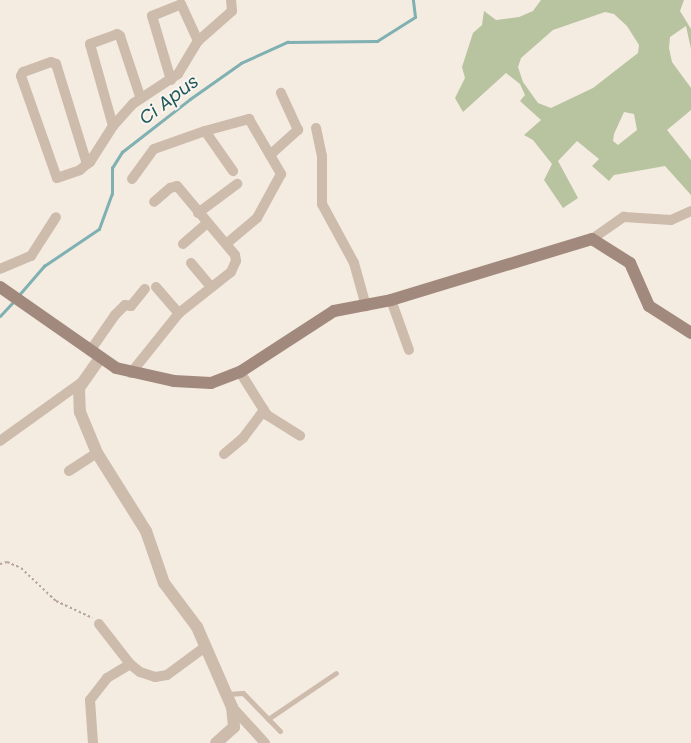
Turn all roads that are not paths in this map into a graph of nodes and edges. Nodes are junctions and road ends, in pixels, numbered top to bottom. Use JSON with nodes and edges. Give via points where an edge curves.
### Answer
{"nodes":[{"id":1,"x":231,"y":0,"type":"edge"},
{"id":2,"x":198,"y":41,"type":"junction"},
{"id":3,"x":171,"y":80,"type":"junction"},
{"id":4,"x":281,"y":93,"type":"dead end"},
{"id":5,"x":141,"y":99,"type":"junction"},
{"id":6,"x":113,"y":126,"type":"junction"},
{"id":7,"x":316,"y":128,"type":"dead end"},
{"id":8,"x":205,"y":131,"type":"junction"},
{"id":9,"x":270,"y":155,"type":"junction"},
{"id":10,"x":87,"y":164,"type":"junction"},
{"id":11,"x":233,"y":171,"type":"dead end"},
{"id":12,"x":132,"y":178,"type":"dead end"},
{"id":13,"x":237,"y":184,"type":"dead end"},
{"id":14,"x":154,"y":202,"type":"dead end"},
{"id":15,"x":691,"y":211,"type":"edge"},
{"id":16,"x":198,"y":213,"type":"junction"},
{"id":17,"x":56,"y":217,"type":"dead end"},
{"id":18,"x":207,"y":223,"type":"junction"},
{"id":19,"x":592,"y":239,"type":"junction"},
{"id":20,"x":184,"y":244,"type":"dead end"},
{"id":21,"x":226,"y":244,"type":"junction"},
{"id":22,"x":191,"y":264,"type":"dead end"},
{"id":23,"x":0,"y":269,"type":"edge"},
{"id":24,"x":210,"y":286,"type":"junction"},
{"id":25,"x":0,"y":287,"type":"edge"},
{"id":26,"x":391,"y":300,"type":"junction"},
{"id":27,"x":366,"y":306,"type":"junction"},
{"id":28,"x":179,"y":313,"type":"junction"},
{"id":29,"x":691,"y":333,"type":"edge"},
{"id":30,"x":409,"y":350,"type":"dead end"},
{"id":31,"x":95,"y":354,"type":"junction"},
{"id":32,"x":240,"y":372,"type":"junction"},
{"id":33,"x":131,"y":373,"type":"junction"},
{"id":34,"x":82,"y":382,"type":"junction"},
{"id":35,"x":264,"y":410,"type":"junction"},
{"id":36,"x":300,"y":436,"type":"dead end"},
{"id":37,"x":0,"y":442,"type":"edge"},
{"id":38,"x":97,"y":453,"type":"junction"},
{"id":39,"x":224,"y":454,"type":"dead end"},
{"id":40,"x":69,"y":471,"type":"dead end"},
{"id":41,"x":99,"y":624,"type":"road end"},
{"id":42,"x":205,"y":647,"type":"junction"},
{"id":43,"x":130,"y":664,"type":"junction"},
{"id":44,"x":336,"y":673,"type":"dead end"},
{"id":45,"x":226,"y":694,"type":"junction"},
{"id":46,"x":232,"y":707,"type":"junction"},
{"id":47,"x":268,"y":719,"type":"junction"},
{"id":48,"x":280,"y":731,"type":"dead end"},
{"id":49,"x":93,"y":743,"type":"edge"},
{"id":50,"x":216,"y":743,"type":"edge"},
{"id":51,"x":265,"y":743,"type":"edge"}],
"edges":[{"from":1,"to":2,"type":"street","via":[[232,11]]},
{"from":2,"to":3,"type":"street","via":[[190,58]]},
{"from":2,"to":3,"type":"street","via":[[182,4],[152,16]]},
{"from":3,"to":5,"type":"street"},
{"from":4,"to":9,"type":"street","via":[[298,130]]},
{"from":5,"to":6,"type":"street"},
{"from":5,"to":6,"type":"street","via":[[120,36],[117,34],[90,44]]},
{"from":6,"to":10,"type":"street"},
{"from":7,"to":27,"type":"street","via":[[322,156],[322,204],[354,263]]},
{"from":8,"to":9,"type":"street","via":[[249,119]]},
{"from":8,"to":11,"type":"street"},
{"from":8,"to":12,"type":"street","via":[[154,149]]},
{"from":9,"to":21,"type":"street","via":[[281,174],[257,218]]},
{"from":10,"to":10,"type":"street","via":[[80,170],[54,177],[23,72],[51,62],[56,64]]},
{"from":13,"to":16,"type":"street"},
{"from":14,"to":16,"type":"street","via":[[177,186]]},
{"from":15,"to":19,"type":"street","via":[[671,220],[624,217]]},
{"from":16,"to":18,"type":"street"},
{"from":17,"to":23,"type":"street","via":[[31,256]]},
{"from":18,"to":20,"type":"street"},
{"from":18,"to":21,"type":"street"},
{"from":19,"to":26,"type":"main road"},
{"from":19,"to":29,"type":"main road","via":[[630,263],[649,306]]},
{"from":21,"to":24,"type":"street","via":[[236,262],[230,272]]},
{"from":22,"to":24,"type":"street"},
{"from":24,"to":28,"type":"street"},
{"from":25,"to":31,"type":"main road"},
{"from":26,"to":27,"type":"main road"},
{"from":26,"to":30,"type":"street"},
{"from":27,"to":32,"type":"main road","via":[[328,314]]},
{"from":28,"to":31,"type":"street","via":[[151,288],[131,306],[124,306],[114,315]]},
{"from":28,"to":33,"type":"street"},
{"from":31,"to":33,"type":"main road"},
{"from":31,"to":34,"type":"street"},
{"from":32,"to":33,"type":"main road","via":[[203,384]]},
{"from":32,"to":35,"type":"street"},
{"from":34,"to":37,"type":"street"},
{"from":34,"to":38,"type":"street","via":[[77,394],[78,406]]},
{"from":35,"to":36,"type":"street"},
{"from":35,"to":39,"type":"street","via":[[243,438]]},
{"from":38,"to":40,"type":"street"},
{"from":38,"to":42,"type":"street","via":[[141,522],[160,574],[173,599],[193,622]]},
{"from":41,"to":43,"type":"street"},
{"from":42,"to":43,"type":"street","via":[[160,677],[140,672]]},
{"from":42,"to":45,"type":"street"},
{"from":43,"to":49,"type":"street","via":[[107,678],[90,700]]},
{"from":44,"to":47,"type":"lane"},
{"from":45,"to":46,"type":"street"},
{"from":45,"to":47,"type":"lane","via":[[243,694]]},
{"from":46,"to":50,"type":"street","via":[[234,726]]},
{"from":46,"to":51,"type":"street"},
{"from":47,"to":48,"type":"lane"}]}
